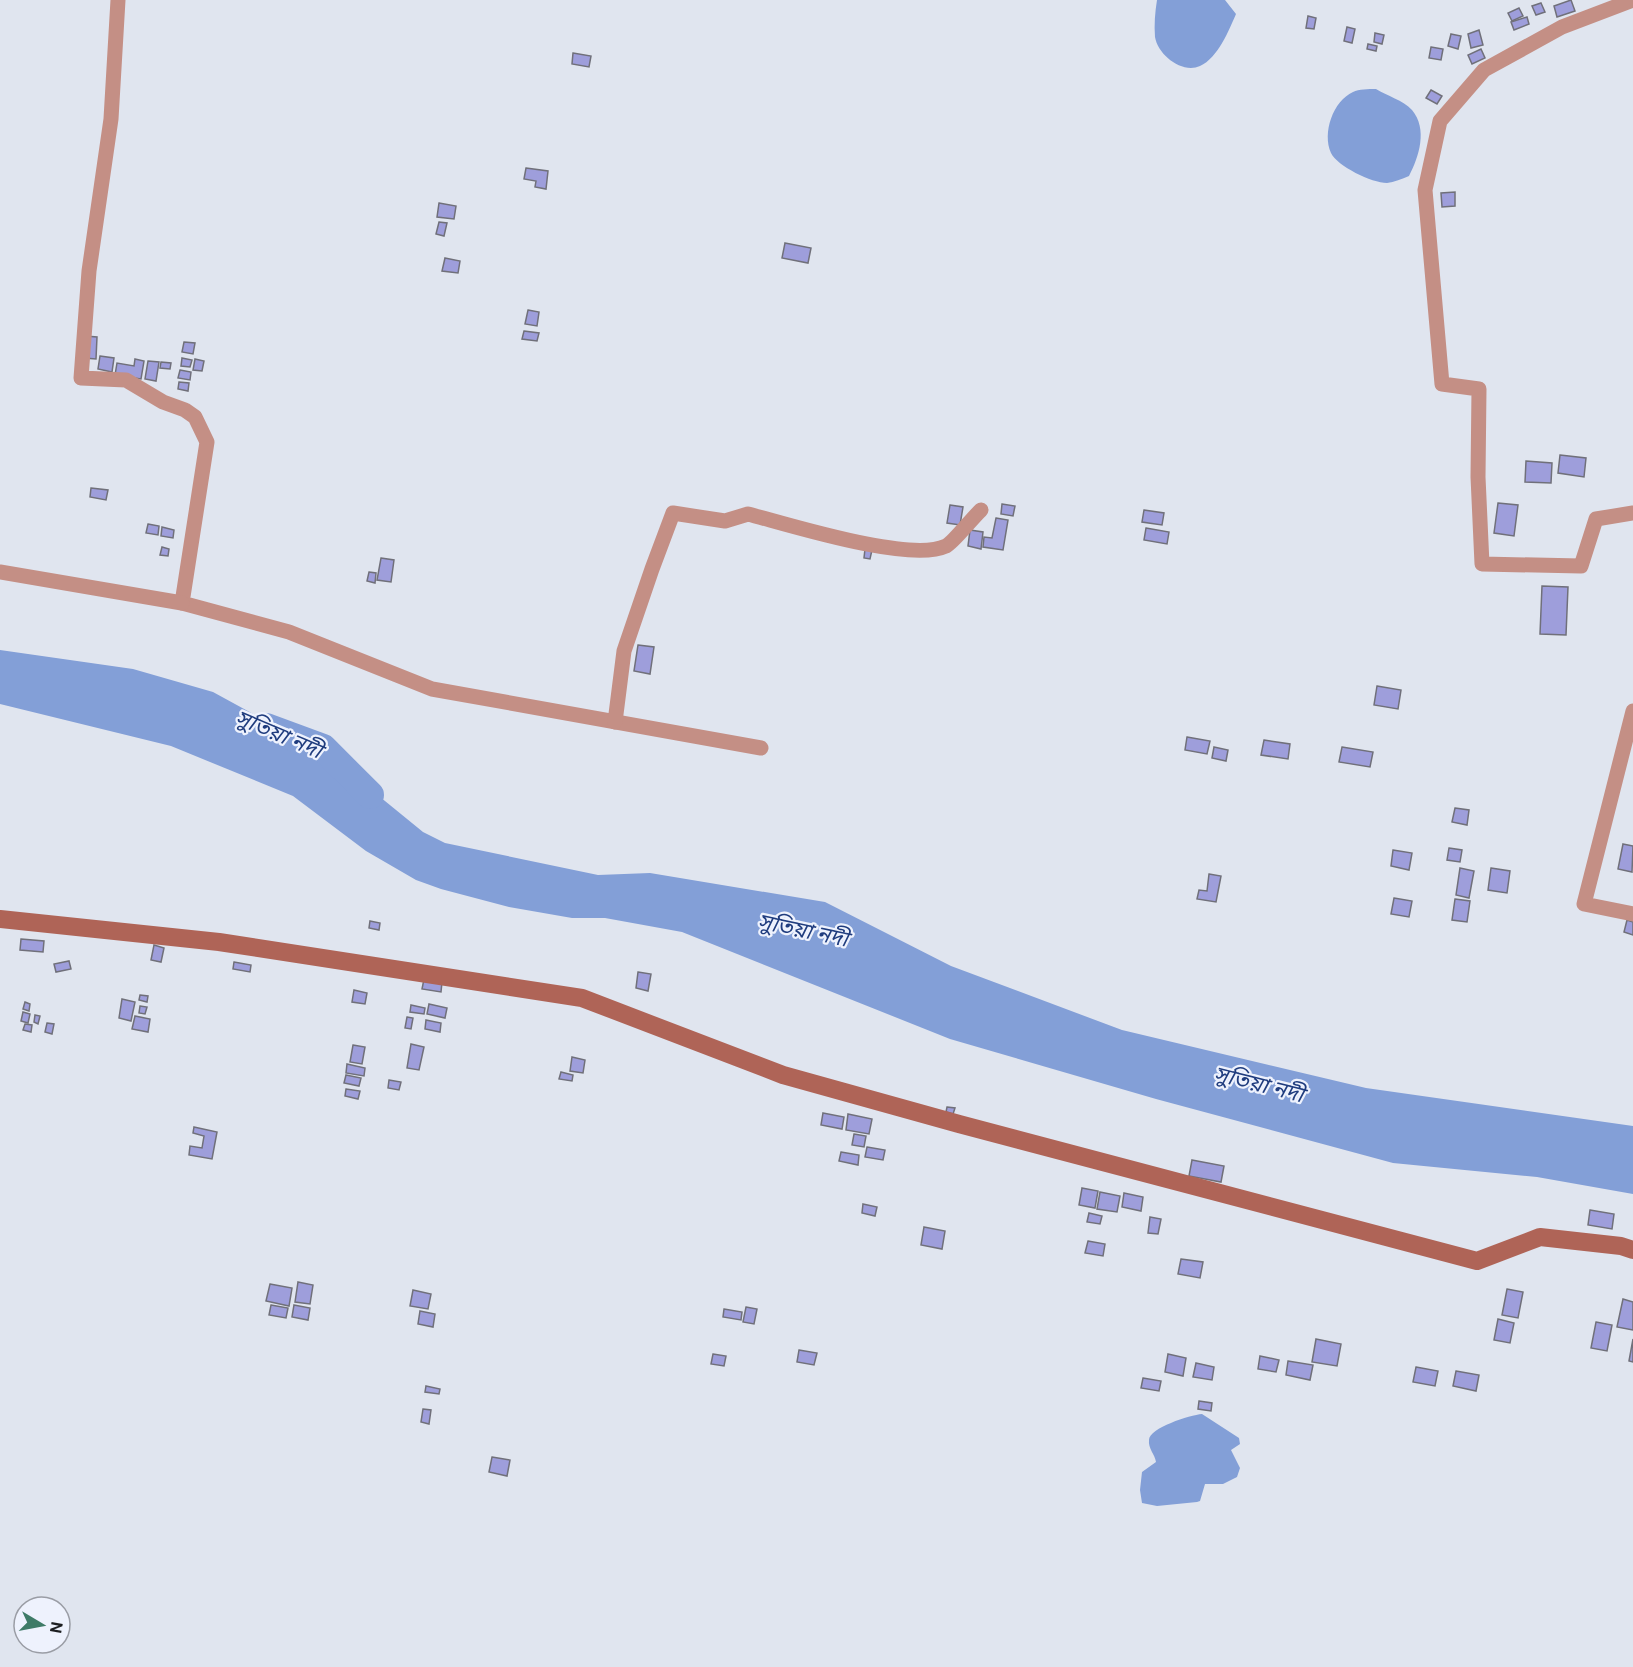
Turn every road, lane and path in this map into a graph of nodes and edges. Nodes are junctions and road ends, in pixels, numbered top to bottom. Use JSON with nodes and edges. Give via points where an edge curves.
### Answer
{"nodes":[{"id":1,"x":118,"y":0,"type":"edge"},
{"id":2,"x":1633,"y":0,"type":"edge"},
{"id":3,"x":981,"y":510,"type":"dead end"},
{"id":4,"x":1633,"y":513,"type":"edge"},
{"id":5,"x":0,"y":572,"type":"edge"},
{"id":6,"x":182,"y":603,"type":"junction"},
{"id":7,"x":1633,"y":711,"type":"edge"},
{"id":8,"x":615,"y":722,"type":"junction"},
{"id":9,"x":761,"y":748,"type":"dead end"},
{"id":10,"x":1633,"y":914,"type":"edge"},
{"id":11,"x":0,"y":919,"type":"edge"},
{"id":12,"x":1633,"y":1250,"type":"edge"}],
"edges":[{"from":1,"to":6,"type":"street","via":[[111,119],[89,271],[81,378],[126,380],[195,417],[207,442]]},
{"from":2,"to":4,"type":"street","via":[[1562,27],[1484,70],[1440,121],[1425,190],[1442,384],[1479,389],[1482,564],[1581,566],[1596,519]]},
{"from":3,"to":8,"type":"street","via":[[948,546],[930,551],[889,549],[748,514],[725,521],[673,513],[624,651]]},
{"from":5,"to":6,"type":"street"},
{"from":6,"to":8,"type":"street","via":[[289,632],[432,689]]},
{"from":7,"to":10,"type":"street","via":[[1584,904]]},
{"from":8,"to":9,"type":"street"},
{"from":11,"to":12,"type":"street","via":[[219,942],[582,998],[783,1075],[1477,1261],[1540,1237]]}]}
